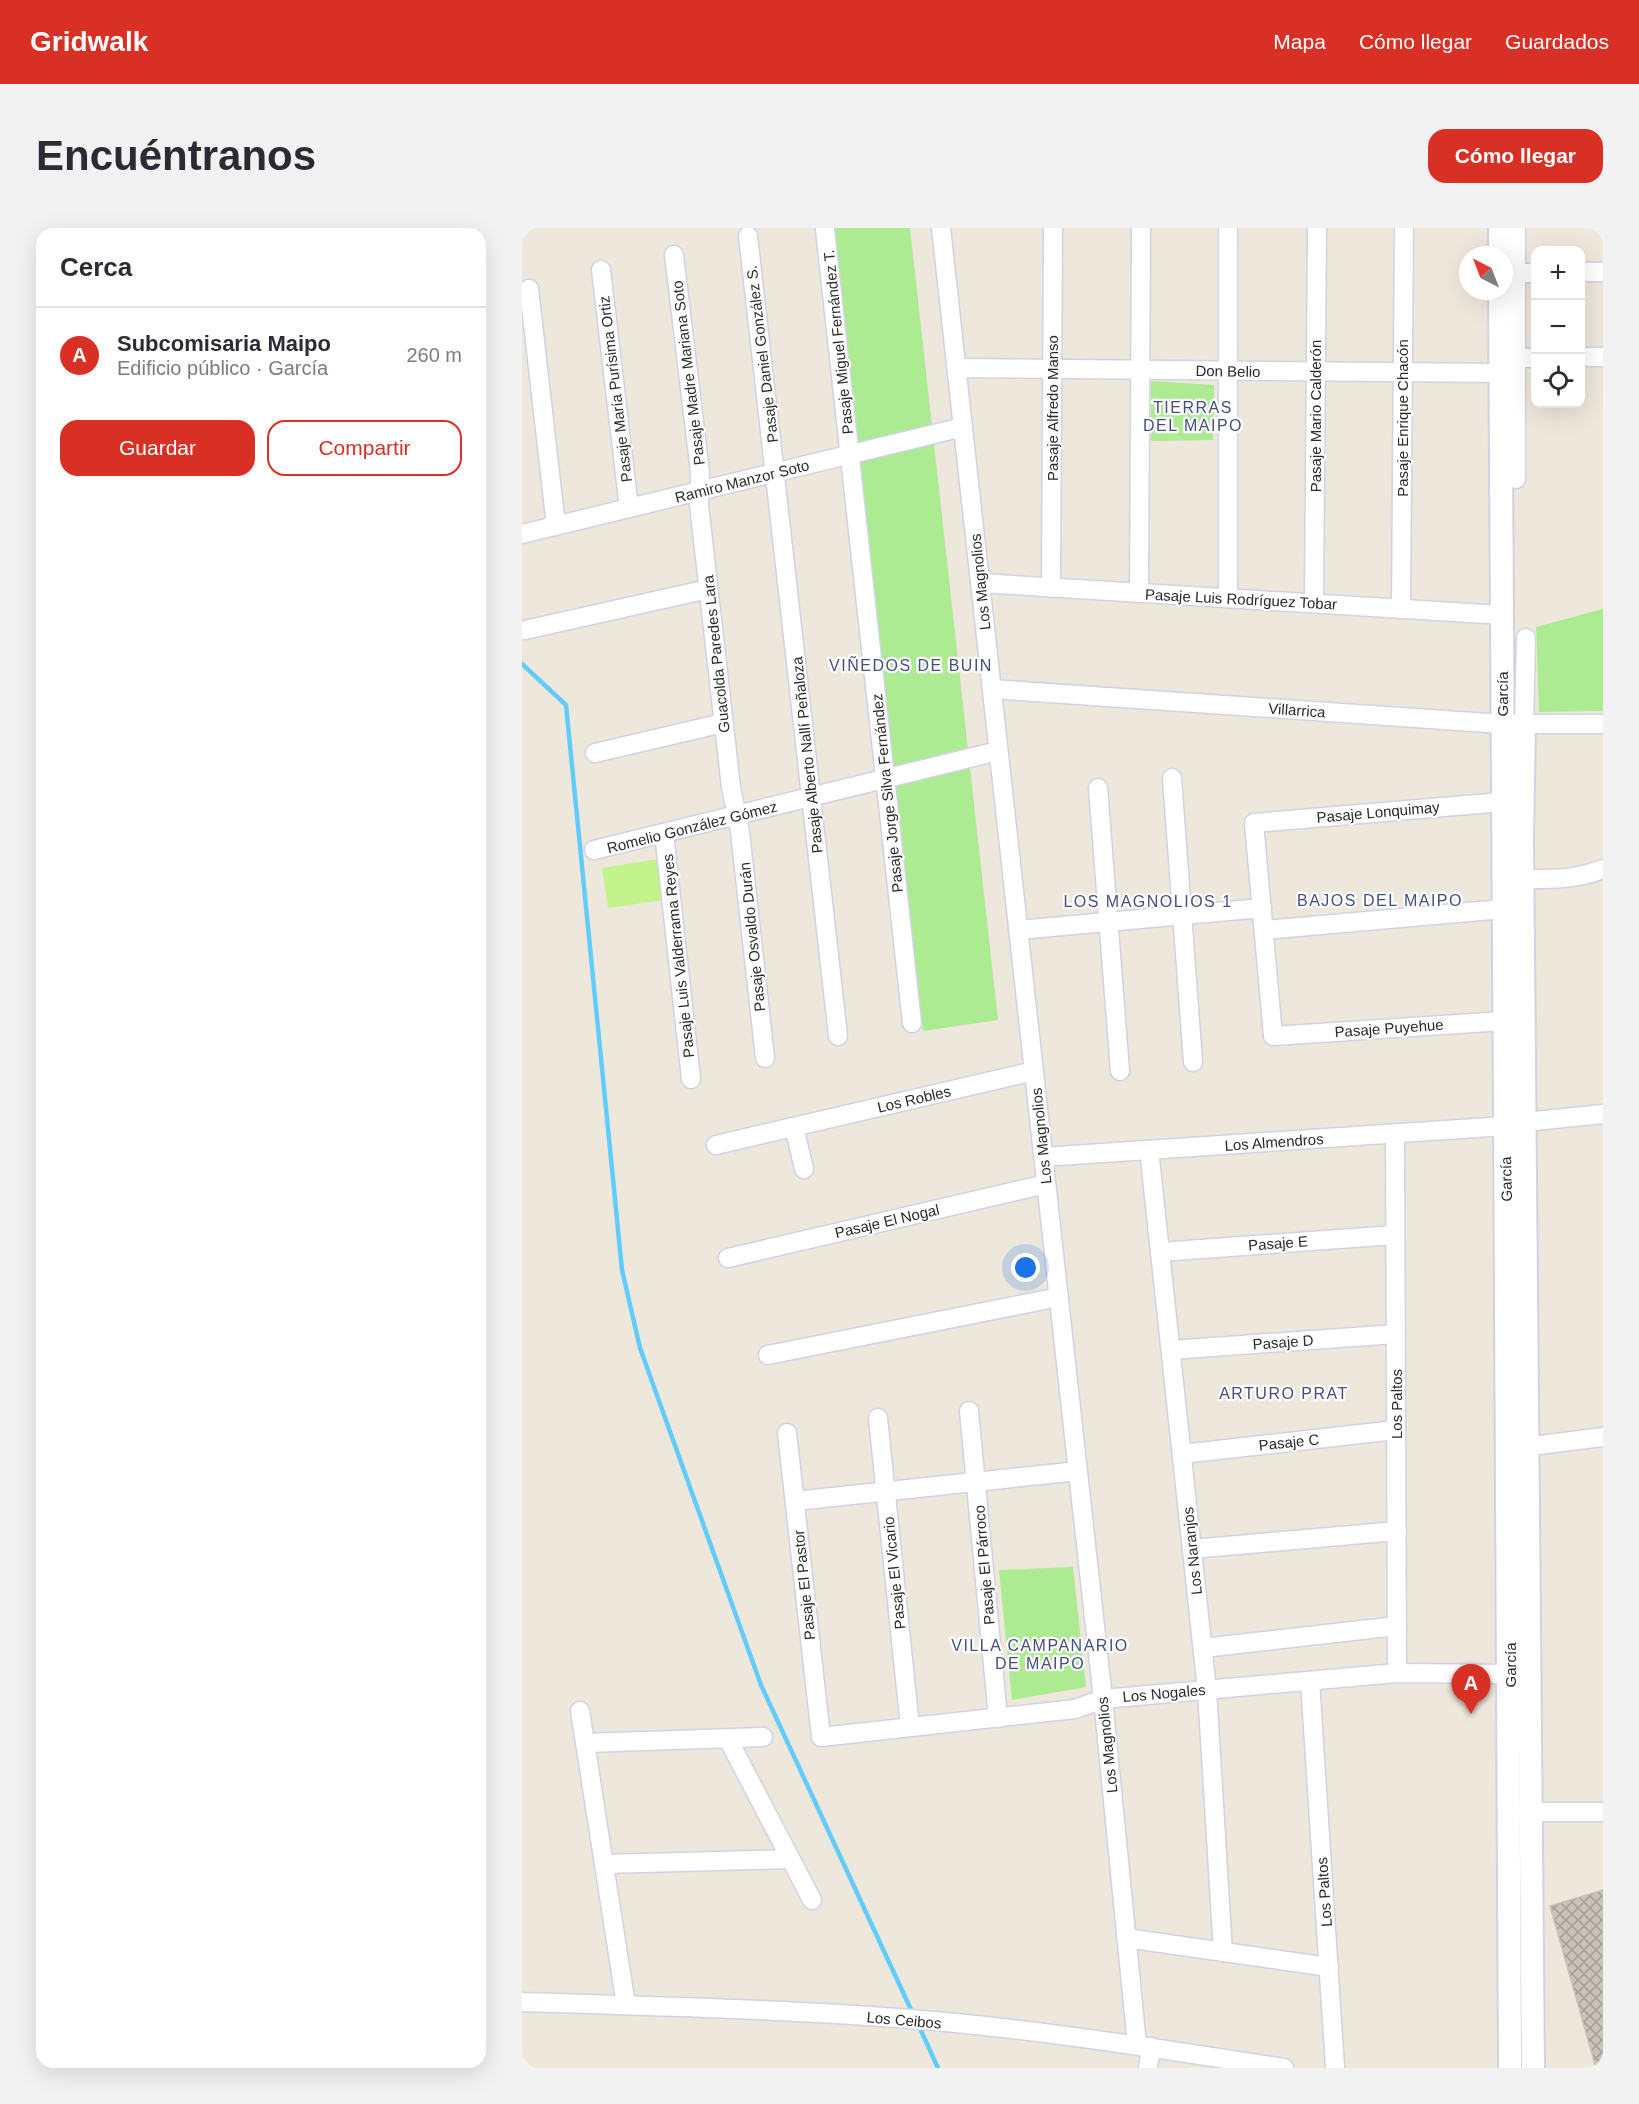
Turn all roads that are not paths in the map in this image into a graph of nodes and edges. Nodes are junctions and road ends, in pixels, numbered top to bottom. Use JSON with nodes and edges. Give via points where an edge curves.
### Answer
{"nodes":[{"id":1,"x":941,"y":228,"type":"edge"},
{"id":2,"x":1053,"y":228,"type":"edge"},
{"id":3,"x":1141,"y":228,"type":"edge"},
{"id":4,"x":1228,"y":228,"type":"edge"},
{"id":5,"x":1317,"y":228,"type":"edge"},
{"id":6,"x":1404,"y":228,"type":"edge"},
{"id":7,"x":1500,"y":228,"type":"edge"},
{"id":8,"x":1516,"y":228,"type":"edge"},
{"id":9,"x":825,"y":230,"type":"dead end"},
{"id":10,"x":748,"y":236,"type":"dead end"},
{"id":11,"x":1500,"y":246,"type":"edge"},
{"id":12,"x":674,"y":255,"type":"dead end"},
{"id":13,"x":601,"y":270,"type":"dead end"},
{"id":14,"x":1585,"y":272,"type":"edge"},
{"id":15,"x":1603,"y":272,"type":"edge"},
{"id":16,"x":1516,"y":273,"type":"junction"},
{"id":17,"x":1531,"y":273,"type":"edge"},
{"id":18,"x":529,"y":289,"type":"dead end"},
{"id":19,"x":1501,"y":300,"type":"edge"},
{"id":20,"x":1585,"y":357,"type":"edge"},
{"id":21,"x":1603,"y":357,"type":"edge"},
{"id":22,"x":1531,"y":359,"type":"edge"},
{"id":23,"x":1508,"y":366,"type":"junction"},
{"id":24,"x":956,"y":368,"type":"junction"},
{"id":25,"x":1053,"y":369,"type":"junction"},
{"id":26,"x":1140,"y":370,"type":"junction"},
{"id":27,"x":1228,"y":371,"type":"junction"},
{"id":28,"x":1315,"y":372,"type":"junction"},
{"id":29,"x":1403,"y":372,"type":"junction"},
{"id":30,"x":963,"y":427,"type":"junction"},
{"id":31,"x":851,"y":454,"type":"junction"},
{"id":32,"x":775,"y":473,"type":"junction"},
{"id":33,"x":1516,"y":479,"type":"dead end"},
{"id":34,"x":699,"y":491,"type":"junction"},
{"id":35,"x":629,"y":508,"type":"junction"},
{"id":36,"x":556,"y":526,"type":"junction"},
{"id":37,"x":522,"y":534,"type":"edge"},
{"id":38,"x":980,"y":583,"type":"junction"},
{"id":39,"x":1051,"y":588,"type":"junction"},
{"id":40,"x":708,"y":589,"type":"junction"},
{"id":41,"x":1139,"y":593,"type":"junction"},
{"id":42,"x":1228,"y":598,"type":"junction"},
{"id":43,"x":1314,"y":603,"type":"junction"},
{"id":44,"x":1401,"y":609,"type":"junction"},
{"id":45,"x":1502,"y":615,"type":"junction"},
{"id":46,"x":525,"y":630,"type":"dead end"},
{"id":47,"x":1526,"y":638,"type":"dead end"},
{"id":48,"x":992,"y":689,"type":"junction"},
{"id":49,"x":723,"y":723,"type":"junction"},
{"id":50,"x":1513,"y":724,"type":"junction"},
{"id":51,"x":1603,"y":724,"type":"edge"},
{"id":52,"x":999,"y":751,"type":"junction"},
{"id":53,"x":595,"y":753,"type":"dead end"},
{"id":54,"x":1172,"y":778,"type":"dead end"},
{"id":55,"x":885,"y":779,"type":"junction"},
{"id":56,"x":1098,"y":788,"type":"dead end"},
{"id":57,"x":812,"y":797,"type":"junction"},
{"id":58,"x":1502,"y":802,"type":"junction"},
{"id":59,"x":736,"y":816,"type":"junction"},
{"id":60,"x":664,"y":833,"type":"junction"},
{"id":61,"x":594,"y":850,"type":"dead end"},
{"id":62,"x":1603,"y":869,"type":"edge"},
{"id":63,"x":1522,"y":879,"type":"junction"},
{"id":64,"x":1262,"y":908,"type":"junction"},
{"id":65,"x":1503,"y":909,"type":"junction"},
{"id":66,"x":1182,"y":915,"type":"junction"},
{"id":67,"x":1108,"y":922,"type":"junction"},
{"id":68,"x":1018,"y":930,"type":"junction"},
{"id":69,"x":1264,"y":930,"type":"junction"},
{"id":70,"x":1504,"y":1021,"type":"junction"},
{"id":71,"x":912,"y":1023,"type":"dead end"},
{"id":72,"x":838,"y":1036,"type":"dead end"},
{"id":73,"x":765,"y":1058,"type":"dead end"},
{"id":74,"x":1193,"y":1062,"type":"dead end"},
{"id":75,"x":1034,"y":1071,"type":"junction"},
{"id":76,"x":1120,"y":1071,"type":"dead end"},
{"id":77,"x":692,"y":1079,"type":"dead end"},
{"id":78,"x":1603,"y":1114,"type":"edge"},
{"id":79,"x":1515,"y":1124,"type":"junction"},
{"id":80,"x":794,"y":1127,"type":"junction"},
{"id":81,"x":1395,"y":1134,"type":"junction"},
{"id":82,"x":716,"y":1145,"type":"dead end"},
{"id":83,"x":1149,"y":1150,"type":"junction"},
{"id":84,"x":1043,"y":1157,"type":"junction"},
{"id":85,"x":804,"y":1169,"type":"dead end"},
{"id":86,"x":1046,"y":1184,"type":"junction"},
{"id":87,"x":1395,"y":1234,"type":"junction"},
{"id":88,"x":1160,"y":1252,"type":"junction"},
{"id":89,"x":728,"y":1258,"type":"dead end"},
{"id":90,"x":1059,"y":1298,"type":"junction"},
{"id":91,"x":1396,"y":1334,"type":"junction"},
{"id":92,"x":1171,"y":1350,"type":"junction"},
{"id":93,"x":768,"y":1355,"type":"dead end"},
{"id":94,"x":969,"y":1412,"type":"dead end"},
{"id":95,"x":878,"y":1418,"type":"dead end"},
{"id":96,"x":1396,"y":1430,"type":"junction"},
{"id":97,"x":787,"y":1433,"type":"dead end"},
{"id":98,"x":1603,"y":1437,"type":"edge"},
{"id":99,"x":1518,"y":1448,"type":"junction"},
{"id":100,"x":1182,"y":1454,"type":"junction"},
{"id":101,"x":1078,"y":1471,"type":"junction"},
{"id":102,"x":976,"y":1483,"type":"junction"},
{"id":103,"x":886,"y":1493,"type":"junction"},
{"id":104,"x":795,"y":1501,"type":"junction"},
{"id":105,"x":1397,"y":1531,"type":"junction"},
{"id":106,"x":1192,"y":1549,"type":"junction"},
{"id":107,"x":1397,"y":1626,"type":"junction"},
{"id":108,"x":1203,"y":1648,"type":"junction"},
{"id":109,"x":1397,"y":1673,"type":"junction"},
{"id":110,"x":1510,"y":1674,"type":"junction"},
{"id":111,"x":1310,"y":1681,"type":"junction"},
{"id":112,"x":1207,"y":1690,"type":"junction"},
{"id":113,"x":1102,"y":1699,"type":"junction"},
{"id":114,"x":580,"y":1712,"type":"dead end"},
{"id":115,"x":998,"y":1718,"type":"junction"},
{"id":116,"x":910,"y":1727,"type":"junction"},
{"id":117,"x":763,"y":1737,"type":"dead end"},
{"id":118,"x":821,"y":1737,"type":"joint"},
{"id":119,"x":728,"y":1739,"type":"junction"},
{"id":120,"x":585,"y":1743,"type":"junction"},
{"id":121,"x":1521,"y":1812,"type":"junction"},
{"id":122,"x":1603,"y":1812,"type":"edge"},
{"id":123,"x":790,"y":1859,"type":"junction"},
{"id":124,"x":604,"y":1864,"type":"junction"},
{"id":125,"x":812,"y":1900,"type":"dead end"},
{"id":126,"x":1126,"y":1938,"type":"junction"},
{"id":127,"x":1223,"y":1952,"type":"junction"},
{"id":128,"x":1329,"y":1967,"type":"junction"},
{"id":129,"x":522,"y":2002,"type":"edge"},
{"id":130,"x":626,"y":2005,"type":"junction"},
{"id":131,"x":1144,"y":2046,"type":"junction"},
{"id":132,"x":1238,"y":2065,"type":"edge"},
{"id":133,"x":1148,"y":2068,"type":"edge"},
{"id":134,"x":1284,"y":2068,"type":"edge"},
{"id":135,"x":1335,"y":2068,"type":"edge"},
{"id":136,"x":1510,"y":2068,"type":"edge"},
{"id":137,"x":1533,"y":2068,"type":"edge"}],
"edges":[{"from":1,"to":24,"type":"street","name":"Los Magnolios"},
{"from":2,"to":25,"type":"street","name":"Pasaje Alfredo Manso"},
{"from":3,"to":26,"type":"street"},
{"from":4,"to":27,"type":"street"},
{"from":5,"to":28,"type":"street","name":"Pasaje Mario Calderón"},
{"from":6,"to":29,"type":"street","name":"Pasaje Enrique Chacón"},
{"from":7,"to":11,"type":"street"},
{"from":8,"to":16,"type":"street","name":"García"},
{"from":9,"to":31,"type":"street","name":"Pasaje Miguel Fernández T."},
{"from":10,"to":32,"type":"street","name":"Pasaje Daniel González S."},
{"from":12,"to":34,"type":"street","name":"Pasaje Madre Mariana Soto"},
{"from":13,"to":35,"type":"street","name":"Pasaje María Purísima Ortiz"},
{"from":14,"to":15,"type":"street"},
{"from":16,"to":17,"type":"street"},
{"from":16,"to":23,"type":"street","name":"García"},
{"from":18,"to":36,"type":"street"},
{"from":19,"to":23,"type":"street","name":"García"},
{"from":20,"to":21,"type":"street"},
{"from":22,"to":23,"type":"street","name":"Don Belio"},
{"from":23,"to":29,"type":"street","name":"Don Belio"},
{"from":23,"to":33,"type":"street","name":"García"},
{"from":23,"to":45,"type":"street","name":"García"},
{"from":24,"to":25,"type":"street","name":"Don Belio"},
{"from":24,"to":30,"type":"street","name":"Los Magnolios"},
{"from":25,"to":26,"type":"street","name":"Don Belio"},
{"from":25,"to":39,"type":"street","name":"Pasaje Alfredo Manso"},
{"from":26,"to":27,"type":"street","name":"Don Belio"},
{"from":26,"to":41,"type":"street"},
{"from":27,"to":28,"type":"street","name":"Don Belio"},
{"from":27,"to":42,"type":"street"},
{"from":28,"to":29,"type":"street","name":"Don Belio"},
{"from":28,"to":43,"type":"street","name":"Pasaje Mario Calderón"},
{"from":29,"to":44,"type":"street","name":"Pasaje Enrique Chacón"},
{"from":30,"to":31,"type":"street","name":"Ramiro Manzor Soto"},
{"from":30,"to":38,"type":"street","name":"Los Magnolios"},
{"from":31,"to":32,"type":"street","name":"Ramiro Manzor Soto"},
{"from":31,"to":55,"type":"street","name":"Pasaje Jorge Silva Fernández"},
{"from":32,"to":34,"type":"street","name":"Ramiro Manzor Soto"},
{"from":32,"to":57,"type":"street","name":"Pasaje Alberto Nallí Peñaloza"},
{"from":34,"to":35,"type":"street","name":"Ramiro Manzor Soto"},
{"from":34,"to":40,"type":"street","name":"Guacolda Paredes Lara"},
{"from":35,"to":36,"type":"street","name":"Ramiro Manzor Soto"},
{"from":36,"to":37,"type":"street","name":"Ramiro Manzor Soto"},
{"from":38,"to":39,"type":"street","name":"Pasaje Luis Rodríguez Tobar"},
{"from":38,"to":48,"type":"street","name":"Los Magnolios"},
{"from":39,"to":41,"type":"street","name":"Pasaje Luis Rodríguez Tobar"},
{"from":40,"to":46,"type":"street"},
{"from":40,"to":49,"type":"street","name":"Guacolda Paredes Lara"},
{"from":41,"to":42,"type":"street","name":"Pasaje Luis Rodríguez Tobar"},
{"from":42,"to":43,"type":"street","name":"Pasaje Luis Rodríguez Tobar"},
{"from":43,"to":44,"type":"street","name":"Pasaje Luis Rodríguez Tobar"},
{"from":44,"to":45,"type":"street","name":"Pasaje Luis Rodríguez Tobar"},
{"from":45,"to":50,"type":"street","name":"García"},
{"from":47,"to":50,"type":"street","name":"García"},
{"from":48,"to":50,"type":"street","name":"Villarrica"},
{"from":48,"to":52,"type":"street","name":"Los Magnolios"},
{"from":49,"to":53,"type":"street"},
{"from":49,"to":59,"type":"street","name":"Guacolda Paredes Lara"},
{"from":50,"to":51,"type":"street","name":"Villarrica"},
{"from":50,"to":58,"type":"street","name":"García"},
{"from":50,"to":63,"type":"street","name":"García"},
{"from":52,"to":55,"type":"street","name":"Romelio González Gómez"},
{"from":52,"to":68,"type":"street","name":"Los Magnolios"},
{"from":54,"to":66,"type":"street"},
{"from":55,"to":57,"type":"street","name":"Romelio González Gómez"},
{"from":55,"to":71,"type":"street","name":"Pasaje Jorge Silva Fernández"},
{"from":56,"to":67,"type":"street"},
{"from":57,"to":59,"type":"street","name":"Romelio González Gómez"},
{"from":57,"to":72,"type":"street","name":"Pasaje Alberto Nallí Peñaloza"},
{"from":58,"to":64,"type":"street","name":"Pasaje Lonquimay","via":[[1254,823]]},
{"from":58,"to":65,"type":"street","name":"García"},
{"from":59,"to":60,"type":"street","name":"Romelio González Gómez"},
{"from":59,"to":73,"type":"street","name":"Pasaje Osvaldo Durán"},
{"from":60,"to":61,"type":"street","name":"Romelio González Gómez"},
{"from":60,"to":77,"type":"street","name":"Pasaje Luis Valderrama Reyes"},
{"from":62,"to":63,"type":"street","via":[[1568,879]]},
{"from":63,"to":79,"type":"street","name":"García"},
{"from":64,"to":66,"type":"street"},
{"from":64,"to":69,"type":"street"},
{"from":65,"to":69,"type":"street"},
{"from":65,"to":70,"type":"street","name":"García"},
{"from":66,"to":67,"type":"street"},
{"from":66,"to":74,"type":"street"},
{"from":67,"to":68,"type":"street"},
{"from":67,"to":76,"type":"street"},
{"from":68,"to":75,"type":"street","name":"Los Magnolios"},
{"from":69,"to":70,"type":"street","name":"Pasaje Puyehue","via":[[1273,1036]]},
{"from":70,"to":79,"type":"street","name":"García"},
{"from":75,"to":80,"type":"street","name":"Los Robles"},
{"from":75,"to":84,"type":"street","name":"Los Magnolios"},
{"from":78,"to":79,"type":"street","name":"Los Almendros"},
{"from":79,"to":81,"type":"street","name":"Los Almendros"},
{"from":79,"to":99,"type":"street","name":"García"},
{"from":80,"to":82,"type":"street","name":"Los Robles"},
{"from":80,"to":85,"type":"street"},
{"from":81,"to":83,"type":"street","name":"Los Almendros"},
{"from":81,"to":87,"type":"street","name":"Los Paltos"},
{"from":83,"to":84,"type":"street","name":"Los Almendros"},
{"from":83,"to":88,"type":"street","name":"Los Naranjos"},
{"from":84,"to":86,"type":"street","name":"Los Magnolios"},
{"from":86,"to":89,"type":"street","name":"Pasaje El Nogal"},
{"from":86,"to":90,"type":"street","name":"Los Magnolios"},
{"from":87,"to":88,"type":"street","name":"Pasaje E"},
{"from":87,"to":91,"type":"street","name":"Los Paltos"},
{"from":88,"to":92,"type":"street","name":"Los Naranjos"},
{"from":90,"to":93,"type":"street"},
{"from":90,"to":101,"type":"street","name":"Los Magnolios"},
{"from":91,"to":92,"type":"street","name":"Pasaje D"},
{"from":91,"to":96,"type":"street","name":"Los Paltos"},
{"from":92,"to":100,"type":"street","name":"Los Naranjos"},
{"from":94,"to":102,"type":"street","name":"Pasaje El Párroco"},
{"from":95,"to":103,"type":"street","name":"Pasaje El Vicario"},
{"from":96,"to":100,"type":"street","name":"Pasaje C"},
{"from":96,"to":105,"type":"street","name":"Los Paltos"},
{"from":97,"to":104,"type":"street","name":"Pasaje El Pastor"},
{"from":98,"to":99,"type":"street"},
{"from":99,"to":110,"type":"street","name":"García"},
{"from":99,"to":121,"type":"street","name":"García"},
{"from":100,"to":106,"type":"street","name":"Los Naranjos"},
{"from":101,"to":102,"type":"street"},
{"from":101,"to":113,"type":"street","name":"Los Magnolios"},
{"from":102,"to":103,"type":"street"},
{"from":102,"to":115,"type":"street","name":"Pasaje El Párroco"},
{"from":103,"to":104,"type":"street"},
{"from":103,"to":116,"type":"street","name":"Pasaje El Vicario"},
{"from":104,"to":118,"type":"street","name":"Pasaje El Pastor"},
{"from":105,"to":106,"type":"street"},
{"from":105,"to":107,"type":"street","name":"Los Paltos"},
{"from":106,"to":108,"type":"street","name":"Los Naranjos"},
{"from":107,"to":108,"type":"street"},
{"from":107,"to":109,"type":"street","name":"Los Paltos"},
{"from":108,"to":112,"type":"street","name":"Los Naranjos"},
{"from":109,"to":110,"type":"street","name":"Los Nogales"},
{"from":109,"to":111,"type":"street","name":"Los Nogales"},
{"from":110,"to":121,"type":"street","name":"García"},
{"from":111,"to":112,"type":"street","name":"Los Nogales"},
{"from":111,"to":128,"type":"street","name":"Los Paltos"},
{"from":112,"to":113,"type":"street","name":"Los Nogales"},
{"from":112,"to":127,"type":"street","name":"Los Naranjos"},
{"from":113,"to":115,"type":"street","name":"Los Nogales","via":[[1075,1709]]},
{"from":113,"to":126,"type":"street","name":"Los Magnolios"},
{"from":114,"to":120,"type":"street"},
{"from":115,"to":116,"type":"street","name":"Los Nogales"},
{"from":116,"to":118,"type":"street","name":"Los Nogales"},
{"from":117,"to":119,"type":"street"},
{"from":119,"to":120,"type":"street"},
{"from":119,"to":123,"type":"street"},
{"from":120,"to":124,"type":"street"},
{"from":121,"to":122,"type":"street"},
{"from":121,"to":136,"type":"street","name":"García"},
{"from":121,"to":137,"type":"street","name":"García"},
{"from":123,"to":124,"type":"street"},
{"from":123,"to":125,"type":"street"},
{"from":124,"to":130,"type":"street"},
{"from":126,"to":127,"type":"street"},
{"from":126,"to":131,"type":"street","name":"Los Magnolios"},
{"from":127,"to":128,"type":"street"},
{"from":128,"to":135,"type":"street","name":"Los Paltos"},
{"from":129,"to":130,"type":"street","name":"Los Ceibos"},
{"from":130,"to":131,"type":"street","name":"Los Ceibos","via":[[917,2020]]},
{"from":131,"to":132,"type":"street","name":"Los Ceibos"},
{"from":131,"to":133,"type":"street","name":"Los Magnolios"},
{"from":132,"to":134,"type":"street","name":"Los Ceibos"}]}
